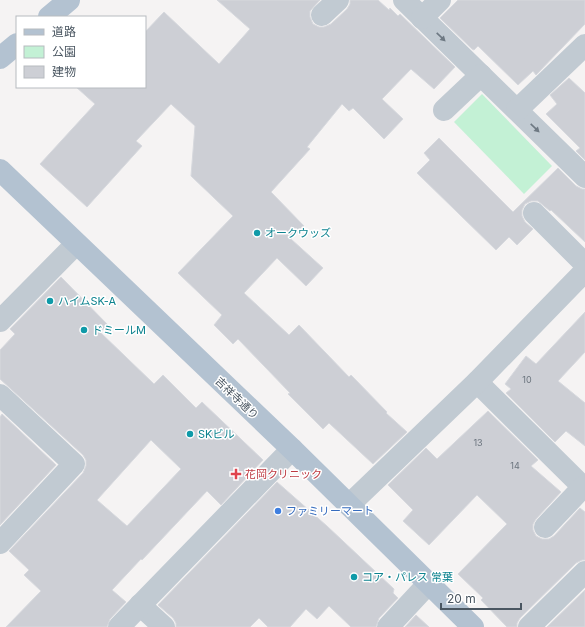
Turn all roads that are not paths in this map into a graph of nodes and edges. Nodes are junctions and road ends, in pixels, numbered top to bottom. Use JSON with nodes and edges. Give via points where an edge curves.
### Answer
{"nodes":[{"id":1,"x":69,"y":0,"type":"edge"},
{"id":2,"x":338,"y":0,"type":"edge"},
{"id":3,"x":404,"y":0,"type":"edge"},
{"id":4,"x":440,"y":0,"type":"edge"},
{"id":5,"x":322,"y":15,"type":"dead end"},
{"id":6,"x":50,"y":16,"type":"edge"},
{"id":7,"x":422,"y":18,"type":"junction"},
{"id":8,"x":16,"y":45,"type":"edge"},
{"id":9,"x":585,"y":45,"type":"edge"},
{"id":10,"x":0,"y":58,"type":"edge"},
{"id":11,"x":481,"y":75,"type":"junction"},
{"id":12,"x":444,"y":110,"type":"dead end"},
{"id":13,"x":517,"y":110,"type":"junction"},
{"id":14,"x":0,"y":170,"type":"edge"},
{"id":15,"x":585,"y":177,"type":"edge"},
{"id":16,"x":534,"y":213,"type":"dead end"},
{"id":17,"x":76,"y":244,"type":"junction"},
{"id":18,"x":585,"y":264,"type":"edge"},
{"id":19,"x":585,"y":271,"type":"edge"},
{"id":20,"x":0,"y":321,"type":"edge"},
{"id":21,"x":477,"y":382,"type":"junction"},
{"id":22,"x":0,"y":395,"type":"edge"},
{"id":23,"x":292,"y":449,"type":"junction"},
{"id":24,"x":584,"y":488,"type":"edge"},
{"id":25,"x":349,"y":505,"type":"junction"},
{"id":26,"x":545,"y":527,"type":"dead end"},
{"id":27,"x":0,"y":543,"type":"edge"},
{"id":28,"x":585,"y":572,"type":"edge"},
{"id":29,"x":428,"y":584,"type":"junction"},
{"id":30,"x":140,"y":605,"type":"junction"},
{"id":31,"x":119,"y":627,"type":"edge"},
{"id":32,"x":164,"y":627,"type":"edge"},
{"id":33,"x":388,"y":627,"type":"edge"},
{"id":34,"x":473,"y":627,"type":"edge"},
{"id":35,"x":529,"y":627,"type":"edge"}],
"edges":[{"from":1,"to":6,"type":"main road"},
{"from":2,"to":5,"type":"street"},
{"from":3,"to":7,"type":"street"},
{"from":4,"to":7,"type":"street"},
{"from":7,"to":11,"type":"street","one_way":true},
{"from":8,"to":10,"type":"main road"},
{"from":9,"to":13,"type":"street"},
{"from":11,"to":12,"type":"street"},
{"from":11,"to":13,"type":"street"},
{"from":13,"to":15,"type":"street","one_way":true},
{"from":14,"to":17,"type":"main road","name":"吉祥寺通り"},
{"from":16,"to":18,"type":"street"},
{"from":17,"to":20,"type":"street"},
{"from":17,"to":23,"type":"main road","name":"吉祥寺通り"},
{"from":19,"to":21,"type":"street"},
{"from":21,"to":24,"type":"street"},
{"from":21,"to":25,"type":"street"},
{"from":22,"to":27,"type":"street","via":[[74,464]]},
{"from":23,"to":25,"type":"main road","name":"吉祥寺通り"},
{"from":23,"to":30,"type":"street"},
{"from":24,"to":26,"type":"street"},
{"from":25,"to":29,"type":"main road","name":"吉祥寺通り"},
{"from":28,"to":35,"type":"street"},
{"from":29,"to":33,"type":"street"},
{"from":29,"to":34,"type":"main road","name":"吉祥寺通り"},
{"from":30,"to":31,"type":"street"},
{"from":30,"to":32,"type":"street"}]}
